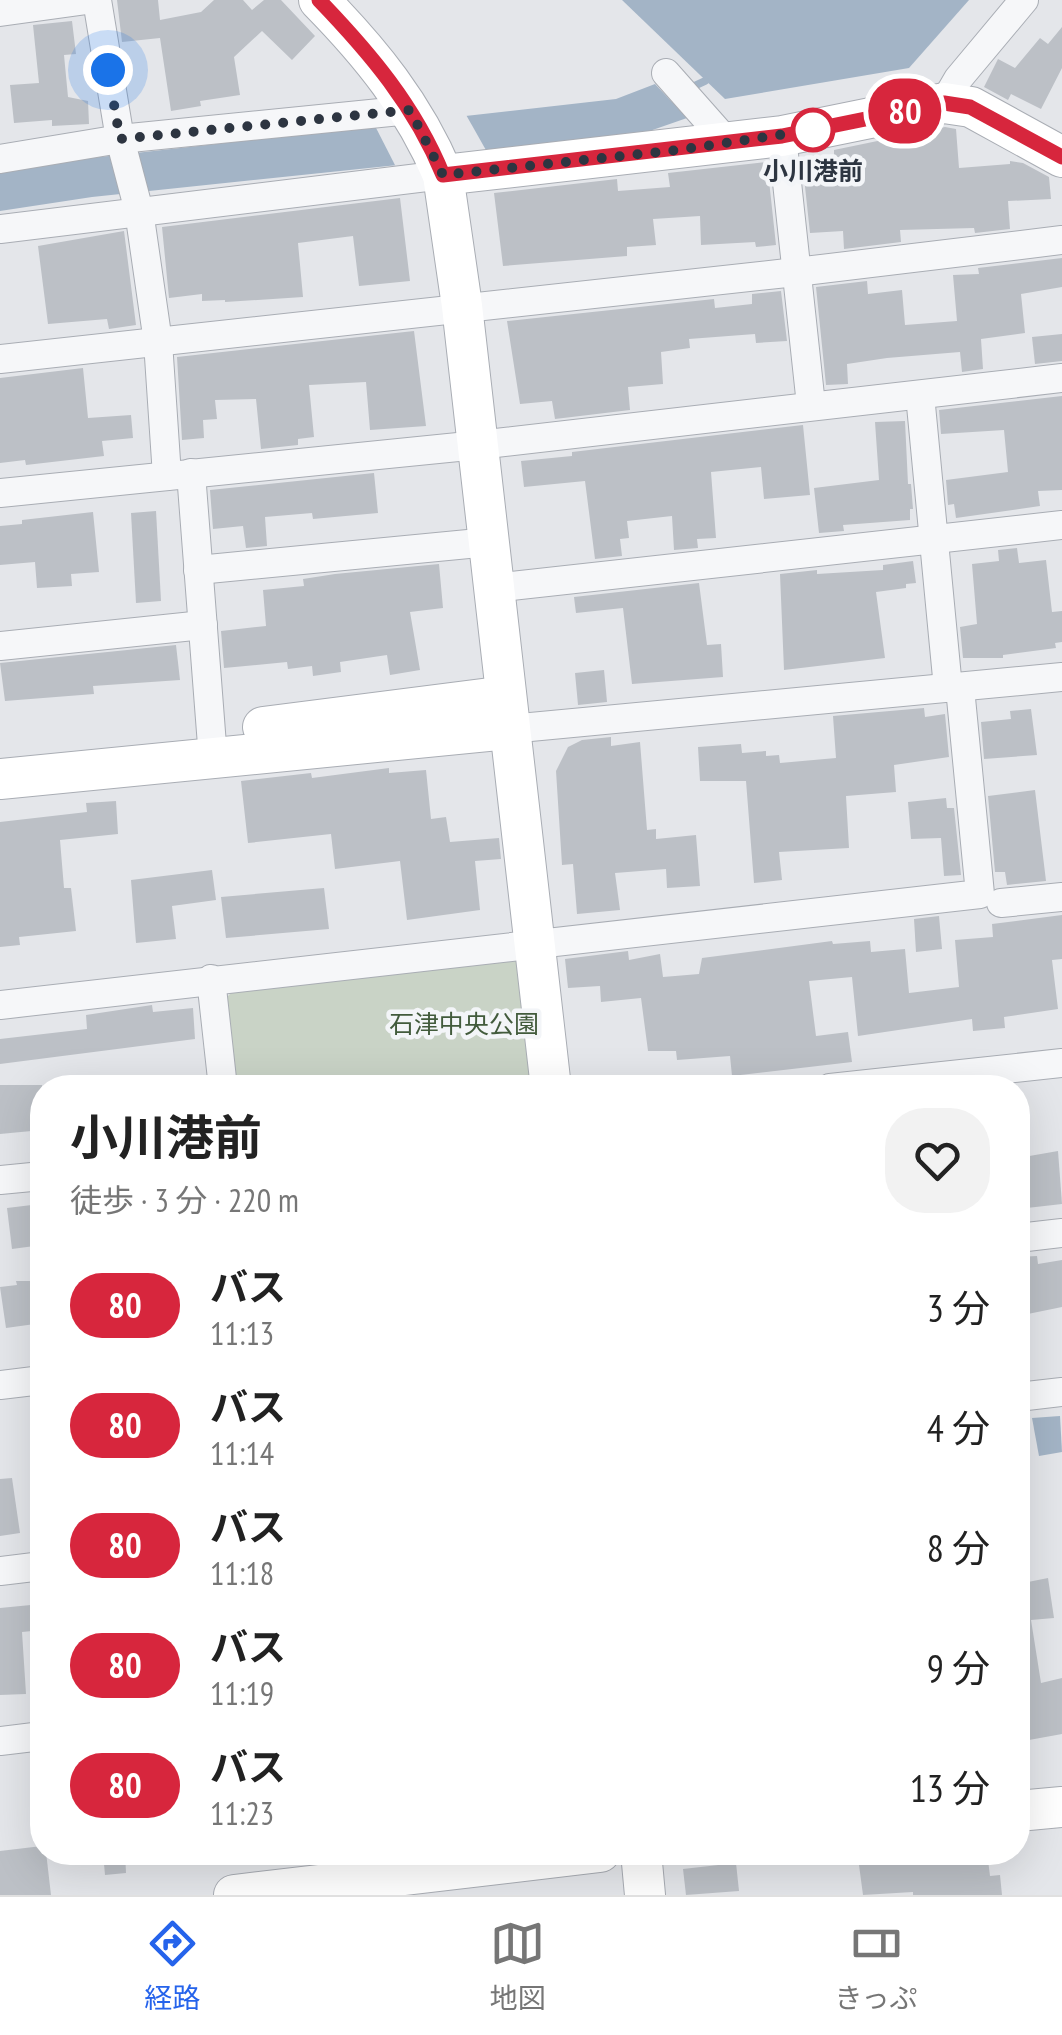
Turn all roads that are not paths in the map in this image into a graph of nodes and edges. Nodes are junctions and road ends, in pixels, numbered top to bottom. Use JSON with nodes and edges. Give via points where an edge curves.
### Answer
{"nodes":[{"id":1,"x":86,"y":0,"type":"edge"},
{"id":2,"x":97,"y":0,"type":"edge"},
{"id":3,"x":319,"y":0,"type":"edge"},
{"id":4,"x":1024,"y":0,"type":"edge"},
{"id":5,"x":0,"y":12,"type":"edge"},
{"id":6,"x":666,"y":73,"type":"dead end"},
{"id":7,"x":944,"y":103,"type":"junction"},
{"id":8,"x":413,"y":114,"type":"junction"},
{"id":9,"x":716,"y":128,"type":"junction"},
{"id":10,"x":782,"y":136,"type":"junction"},
{"id":11,"x":120,"y":139,"type":"junction"},
{"id":12,"x":1062,"y":157,"type":"edge"},
{"id":13,"x":0,"y":159,"type":"edge"},
{"id":14,"x":441,"y":171,"type":"junction"},
{"id":15,"x":139,"y":211,"type":"junction"},
{"id":16,"x":0,"y":229,"type":"edge"},
{"id":17,"x":1062,"y":240,"type":"edge"},
{"id":18,"x":796,"y":272,"type":"junction"},
{"id":19,"x":462,"y":306,"type":"junction"},
{"id":20,"x":158,"y":342,"type":"junction"},
{"id":21,"x":0,"y":359,"type":"edge"},
{"id":22,"x":1062,"y":378,"type":"edge"},
{"id":23,"x":920,"y":394,"type":"junction"},
{"id":24,"x":812,"y":405,"type":"junction"},
{"id":25,"x":478,"y":445,"type":"junction"},
{"id":26,"x":179,"y":475,"type":"junction"},
{"id":27,"x":0,"y":493,"type":"edge"},
{"id":28,"x":1062,"y":525,"type":"edge"},
{"id":29,"x":934,"y":539,"type":"junction"},
{"id":30,"x":489,"y":542,"type":"junction"},
{"id":31,"x":198,"y":570,"type":"junction"},
{"id":32,"x":494,"y":588,"type":"junction"},
{"id":33,"x":202,"y":625,"type":"junction"},
{"id":34,"x":0,"y":646,"type":"edge"},
{"id":35,"x":1062,"y":677,"type":"edge"},
{"id":36,"x":954,"y":688,"type":"junction"},
{"id":37,"x":507,"y":713,"type":"junction"},
{"id":38,"x":212,"y":746,"type":"junction"},
{"id":39,"x":0,"y":754,"type":"edge"},
{"id":40,"x":0,"y":779,"type":"edge"},
{"id":41,"x":1062,"y":897,"type":"edge"},
{"id":42,"x":1001,"y":903,"type":"dead end"},
{"id":43,"x":534,"y":943,"type":"junction"},
{"id":44,"x":211,"y":978,"type":"junction"},
{"id":45,"x":0,"y":1005,"type":"edge"},
{"id":46,"x":1062,"y":1064,"type":"edge"},
{"id":47,"x":222,"y":1075,"type":"edge"},
{"id":48,"x":549,"y":1075,"type":"edge"},
{"id":49,"x":956,"y":1075,"type":"edge"},
{"id":50,"x":30,"y":1177,"type":"edge"},
{"id":51,"x":0,"y":1180,"type":"edge"},
{"id":52,"x":1062,"y":1233,"type":"edge"},
{"id":53,"x":1030,"y":1237,"type":"edge"},
{"id":54,"x":30,"y":1381,"type":"edge"},
{"id":55,"x":0,"y":1385,"type":"edge"},
{"id":56,"x":1062,"y":1392,"type":"edge"},
{"id":57,"x":1030,"y":1395,"type":"edge"},
{"id":58,"x":30,"y":1567,"type":"edge"},
{"id":59,"x":0,"y":1571,"type":"edge"},
{"id":60,"x":30,"y":1737,"type":"edge"},
{"id":61,"x":0,"y":1741,"type":"edge"},
{"id":62,"x":1062,"y":1807,"type":"edge"},
{"id":63,"x":1030,"y":1810,"type":"edge"},
{"id":64,"x":489,"y":1865,"type":"edge"},
{"id":65,"x":642,"y":1865,"type":"edge"},
{"id":66,"x":234,"y":1895,"type":"edge"},
{"id":67,"x":645,"y":1895,"type":"edge"}],
"edges":[{"from":1,"to":5,"type":"street"},
{"from":2,"to":11,"type":"street"},
{"from":3,"to":8,"type":"street","via":[[390,78]]},
{"from":4,"to":7,"type":"street"},
{"from":6,"to":9,"type":"street"},
{"from":7,"to":10,"type":"street"},
{"from":7,"to":12,"type":"street","via":[[970,107]]},
{"from":8,"to":11,"type":"street"},
{"from":8,"to":14,"type":"street"},
{"from":9,"to":10,"type":"street"},
{"from":9,"to":14,"type":"street"},
{"from":10,"to":18,"type":"street"},
{"from":11,"to":13,"type":"street"},
{"from":11,"to":15,"type":"street"},
{"from":14,"to":15,"type":"street"},
{"from":14,"to":19,"type":"street"},
{"from":15,"to":16,"type":"street"},
{"from":15,"to":20,"type":"street"},
{"from":17,"to":18,"type":"street"},
{"from":18,"to":19,"type":"street"},
{"from":18,"to":24,"type":"street"},
{"from":19,"to":20,"type":"street"},
{"from":19,"to":25,"type":"street"},
{"from":20,"to":21,"type":"street"},
{"from":20,"to":26,"type":"street"},
{"from":22,"to":23,"type":"street"},
{"from":23,"to":24,"type":"street"},
{"from":23,"to":29,"type":"street"},
{"from":24,"to":25,"type":"street"},
{"from":25,"to":26,"type":"street"},
{"from":25,"to":30,"type":"street"},
{"from":26,"to":27,"type":"street"},
{"from":26,"to":31,"type":"street"},
{"from":28,"to":29,"type":"street"},
{"from":29,"to":32,"type":"street"},
{"from":29,"to":36,"type":"street"},
{"from":30,"to":31,"type":"street"},
{"from":30,"to":32,"type":"street"},
{"from":31,"to":33,"type":"street"},
{"from":32,"to":37,"type":"street"},
{"from":33,"to":34,"type":"street"},
{"from":33,"to":38,"type":"street"},
{"from":35,"to":36,"type":"street"},
{"from":36,"to":37,"type":"street"},
{"from":36,"to":43,"type":"street","via":[[980,894]]},
{"from":37,"to":38,"type":"street"},
{"from":37,"to":43,"type":"street"},
{"from":38,"to":39,"type":"street"},
{"from":38,"to":40,"type":"street"},
{"from":41,"to":42,"type":"street"},
{"from":43,"to":44,"type":"street"},
{"from":43,"to":48,"type":"street"},
{"from":44,"to":45,"type":"street"},
{"from":44,"to":47,"type":"street"},
{"from":46,"to":49,"type":"street"},
{"from":50,"to":51,"type":"street"},
{"from":52,"to":53,"type":"street"},
{"from":54,"to":55,"type":"street"},
{"from":56,"to":57,"type":"street"},
{"from":58,"to":59,"type":"street"},
{"from":60,"to":61,"type":"street"},
{"from":62,"to":63,"type":"street"},
{"from":64,"to":66,"type":"street"},
{"from":65,"to":67,"type":"street"}]}
